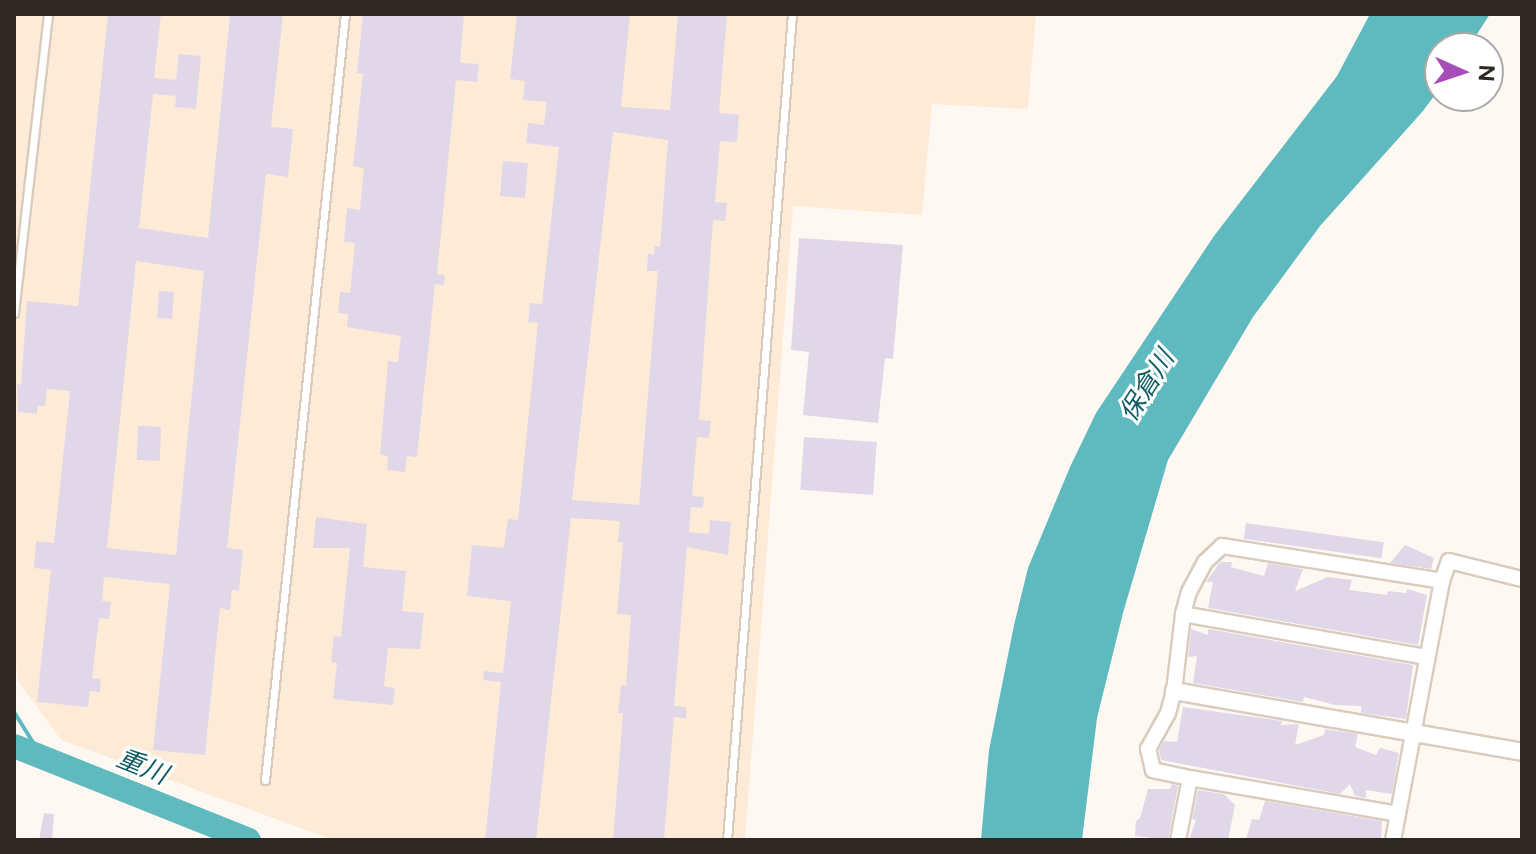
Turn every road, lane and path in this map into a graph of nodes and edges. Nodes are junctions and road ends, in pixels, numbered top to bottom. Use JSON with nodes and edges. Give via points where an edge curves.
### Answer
{"nodes":[{"id":1,"x":48,"y":14,"type":"edge"},
{"id":2,"x":345,"y":14,"type":"edge"},
{"id":3,"x":792,"y":14,"type":"edge"},
{"id":4,"x":14,"y":313,"type":"edge"},
{"id":5,"x":1522,"y":579,"type":"edge"},
{"id":6,"x":1442,"y":581,"type":"junction"},
{"id":7,"x":1183,"y":614,"type":"junction"},
{"id":8,"x":1427,"y":657,"type":"junction"},
{"id":9,"x":1174,"y":691,"type":"junction"},
{"id":10,"x":1414,"y":733,"type":"junction"},
{"id":11,"x":1522,"y":752,"type":"edge"},
{"id":12,"x":1190,"y":778,"type":"junction"},
{"id":13,"x":265,"y":780,"type":"dead end"},
{"id":14,"x":1398,"y":814,"type":"junction"},
{"id":15,"x":727,"y":840,"type":"edge"},
{"id":16,"x":1178,"y":840,"type":"edge"},
{"id":17,"x":1393,"y":840,"type":"edge"}],
"edges":[{"from":1,"to":4,"type":"lane"},
{"from":2,"to":13,"type":"lane"},
{"from":3,"to":15,"type":"lane"},
{"from":5,"to":6,"type":"street","via":[[1449,561]]},
{"from":6,"to":7,"type":"street","via":[[1222,546],[1205,562]]},
{"from":6,"to":8,"type":"street"},
{"from":7,"to":8,"type":"street"},
{"from":7,"to":9,"type":"street"},
{"from":8,"to":10,"type":"street"},
{"from":9,"to":10,"type":"street"},
{"from":9,"to":12,"type":"street","via":[[1148,760],[1153,770]]},
{"from":10,"to":11,"type":"street"},
{"from":10,"to":14,"type":"street"},
{"from":12,"to":14,"type":"street"},
{"from":12,"to":16,"type":"street"},
{"from":14,"to":17,"type":"street"}]}
